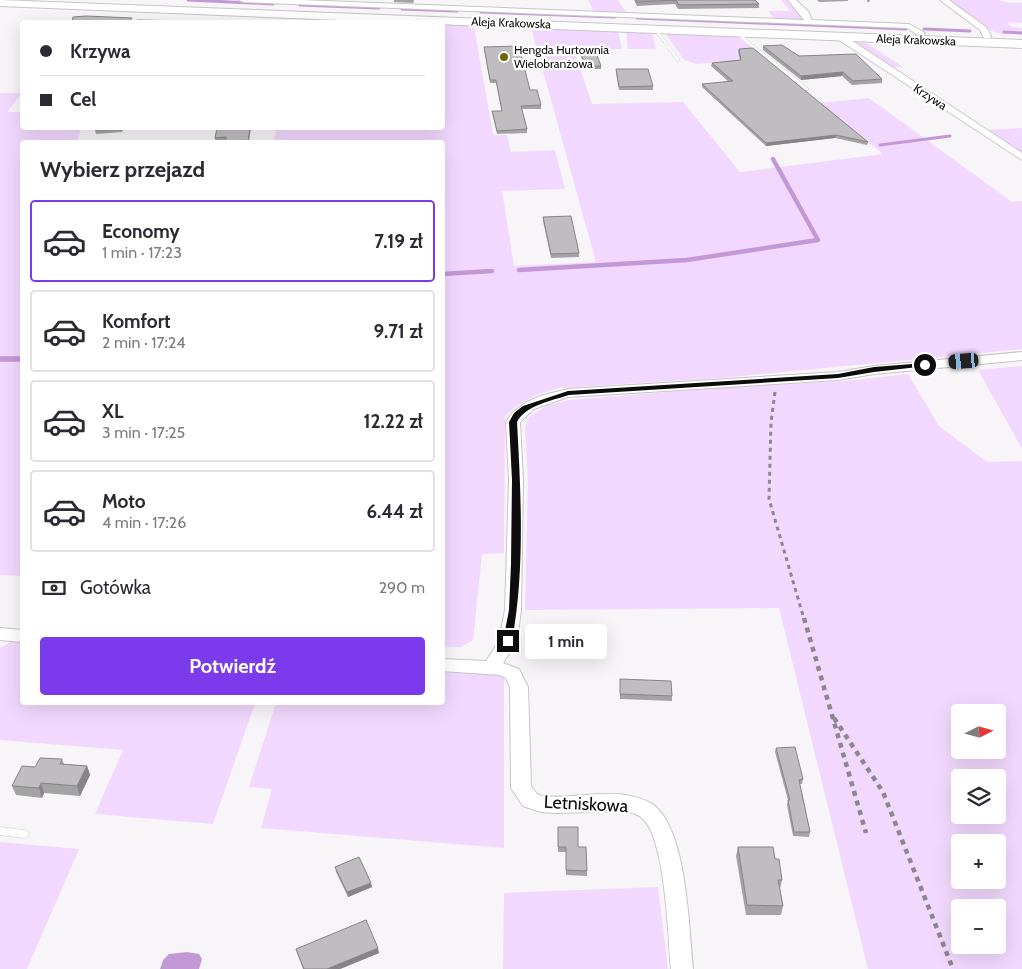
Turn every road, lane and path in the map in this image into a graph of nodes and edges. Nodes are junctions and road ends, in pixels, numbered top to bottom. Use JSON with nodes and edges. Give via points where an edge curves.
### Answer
{"nodes":[{"id":1,"x":113,"y":0,"type":"edge"},
{"id":2,"x":242,"y":0,"type":"edge"},
{"id":3,"x":467,"y":0,"type":"edge"},
{"id":4,"x":792,"y":0,"type":"edge"},
{"id":5,"x":944,"y":0,"type":"edge"},
{"id":6,"x":288,"y":1,"type":"edge"},
{"id":7,"x":0,"y":2,"type":"edge"},
{"id":8,"x":388,"y":9,"type":"junction"},
{"id":9,"x":470,"y":12,"type":"junction"},
{"id":10,"x":624,"y":18,"type":"junction"},
{"id":11,"x":437,"y":20,"type":"edge"},
{"id":12,"x":445,"y":20,"type":"edge"},
{"id":13,"x":810,"y":23,"type":"junction"},
{"id":14,"x":656,"y":29,"type":"junction"},
{"id":15,"x":739,"y":32,"type":"junction"},
{"id":16,"x":921,"y":33,"type":"junction"},
{"id":17,"x":839,"y":36,"type":"junction"},
{"id":18,"x":987,"y":36,"type":"junction"},
{"id":19,"x":1022,"y":38,"type":"edge"},
{"id":20,"x":1022,"y":44,"type":"edge"},
{"id":21,"x":678,"y":60,"type":"dead end"},
{"id":22,"x":806,"y":89,"type":"edge"},
{"id":23,"x":1022,"y":156,"type":"edge"},
{"id":24,"x":1022,"y":356,"type":"edge"},
{"id":25,"x":776,"y":379,"type":"junction"},
{"id":26,"x":0,"y":634,"type":"edge"},
{"id":27,"x":20,"y":636,"type":"edge"},
{"id":28,"x":445,"y":665,"type":"edge"},
{"id":29,"x":491,"y":668,"type":"junction"},
{"id":30,"x":832,"y":716,"type":"junction"},
{"id":31,"x":0,"y":831,"type":"edge"},
{"id":32,"x":866,"y":832,"type":"dead end"},
{"id":33,"x":24,"y":834,"type":"dead end"},
{"id":34,"x":682,"y":969,"type":"edge"},
{"id":35,"x":953,"y":969,"type":"edge"}],
"edges":[{"from":1,"to":8,"type":"main road","name":"Aleja Krakowska"},
{"from":2,"to":6,"type":"street"},
{"from":3,"to":9,"type":"street"},
{"from":4,"to":13,"type":"street","via":[[810,18]]},
{"from":5,"to":18,"type":"street","via":[[983,29]]},
{"from":6,"to":8,"type":"street"},
{"from":7,"to":11,"type":"main road","name":"Aleja Krakowska"},
{"from":8,"to":9,"type":"main road","name":"Aleja Krakowska"},
{"from":9,"to":10,"type":"main road","name":"Aleja Krakowska"},
{"from":10,"to":13,"type":"street"},
{"from":10,"to":16,"type":"main road","name":"Aleja Krakowska"},
{"from":12,"to":14,"type":"main road","name":"Aleja Krakowska"},
{"from":13,"to":16,"type":"street","via":[[909,26]]},
{"from":14,"to":15,"type":"main road","name":"Aleja Krakowska"},
{"from":14,"to":21,"type":"lane"},
{"from":15,"to":17,"type":"main road","name":"Aleja Krakowska"},
{"from":15,"to":22,"type":"lane"},
{"from":16,"to":18,"type":"main road","name":"Aleja Krakowska"},
{"from":17,"to":20,"type":"main road","name":"Aleja Krakowska"},
{"from":17,"to":23,"type":"street","name":"Krzywa"},
{"from":18,"to":19,"type":"main road","name":"Aleja Krakowska"},
{"from":24,"to":25,"type":"street","via":[[838,376]]},
{"from":25,"to":29,"type":"street","via":[[568,393],[532,405],[517,415],[513,422],[516,480],[513,610],[508,641]]},
{"from":25,"to":30,"type":"path","via":[[769,499]]},
{"from":26,"to":27,"type":"street"},
{"from":28,"to":29,"type":"street","name":"Letniskowa"},
{"from":29,"to":34,"type":"street","name":"Letniskowa","via":[[512,674],[519,687],[521,788],[529,800],[543,804],[618,803],[641,807],[650,814],[666,845],[672,870]]},
{"from":30,"to":32,"type":"path"},
{"from":30,"to":35,"type":"path","via":[[884,792]]},
{"from":31,"to":33,"type":"lane"}]}
